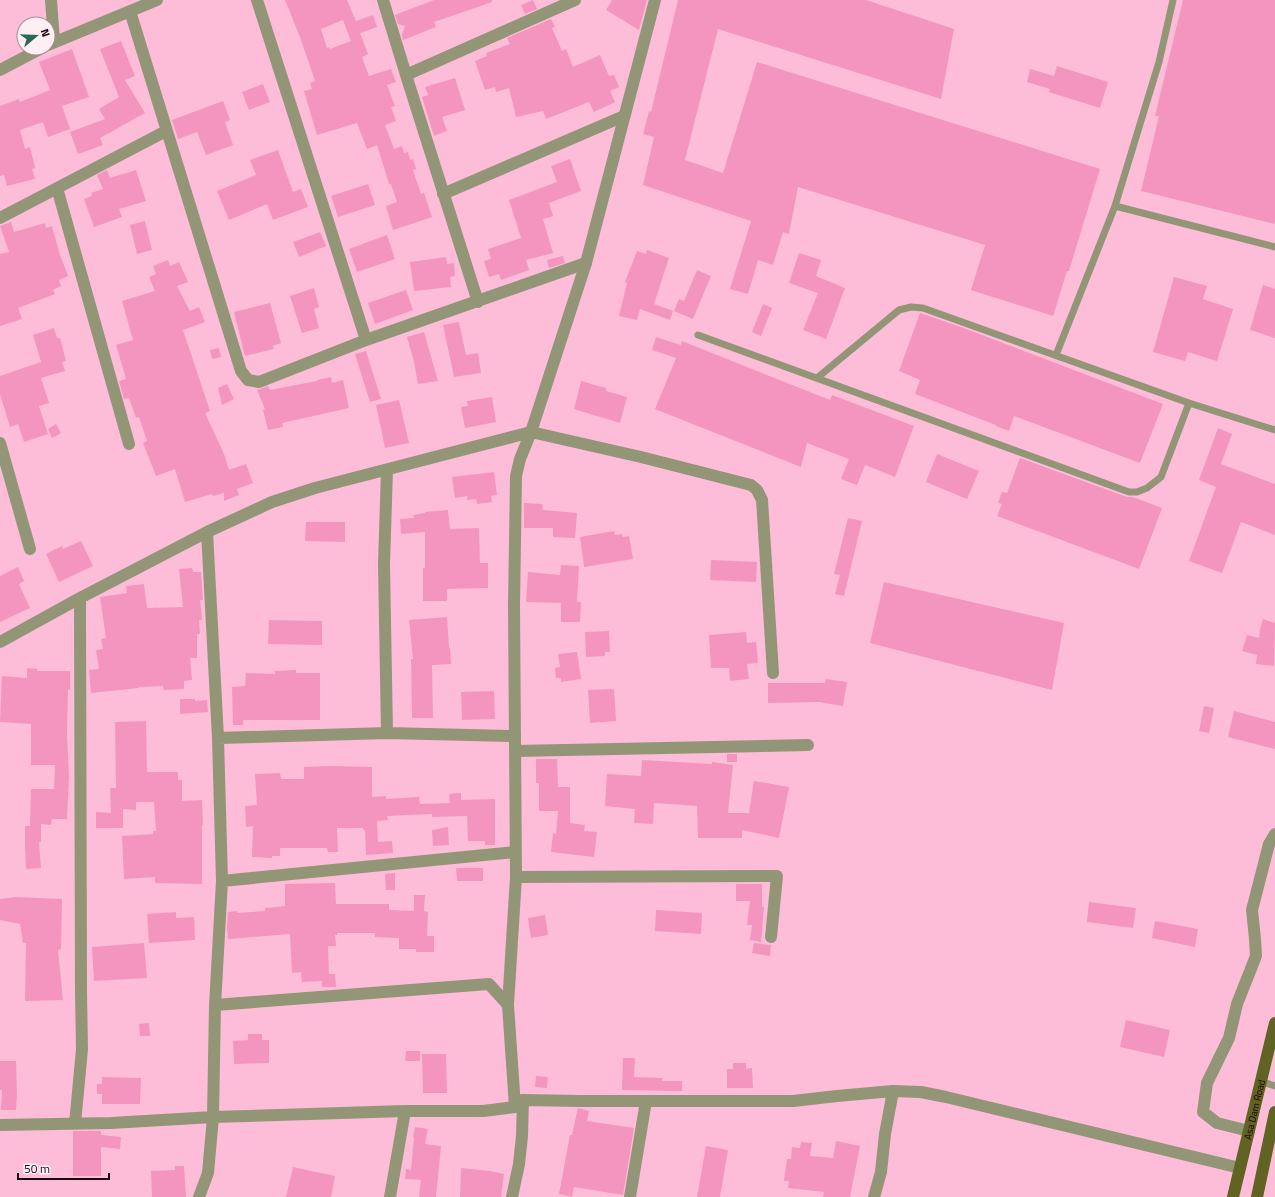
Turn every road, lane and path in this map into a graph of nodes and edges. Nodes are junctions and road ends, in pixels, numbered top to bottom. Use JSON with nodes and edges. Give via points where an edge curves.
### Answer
{"nodes":[{"id":1,"x":51,"y":0,"type":"edge"},
{"id":2,"x":157,"y":0,"type":"edge"},
{"id":3,"x":257,"y":0,"type":"edge"},
{"id":4,"x":383,"y":0,"type":"edge"},
{"id":5,"x":575,"y":0,"type":"edge"},
{"id":6,"x":655,"y":0,"type":"edge"},
{"id":7,"x":1173,"y":0,"type":"edge"},
{"id":8,"x":130,"y":11,"type":"junction"},
{"id":9,"x":51,"y":16,"type":"edge"},
{"id":10,"x":56,"y":41,"type":"edge"},
{"id":11,"x":27,"y":56,"type":"edge"},
{"id":12,"x":0,"y":70,"type":"edge"},
{"id":13,"x":406,"y":75,"type":"junction"},
{"id":14,"x":624,"y":116,"type":"junction"},
{"id":15,"x":166,"y":131,"type":"junction"},
{"id":16,"x":57,"y":188,"type":"junction"},
{"id":17,"x":443,"y":194,"type":"junction"},
{"id":18,"x":1115,"y":206,"type":"junction"},
{"id":19,"x":0,"y":218,"type":"edge"},
{"id":20,"x":1275,"y":247,"type":"edge"},
{"id":21,"x":586,"y":263,"type":"junction"},
{"id":22,"x":478,"y":302,"type":"junction"},
{"id":23,"x":698,"y":335,"type":"dead end"},
{"id":24,"x":366,"y":340,"type":"junction"},
{"id":25,"x":1056,"y":355,"type":"junction"},
{"id":26,"x":817,"y":378,"type":"junction"},
{"id":27,"x":1189,"y":403,"type":"junction"},
{"id":28,"x":1275,"y":430,"type":"edge"},
{"id":29,"x":531,"y":432,"type":"junction"},
{"id":30,"x":0,"y":443,"type":"edge"},
{"id":31,"x":129,"y":444,"type":"dead end"},
{"id":32,"x":387,"y":470,"type":"junction"},
{"id":33,"x":207,"y":532,"type":"junction"},
{"id":34,"x":30,"y":549,"type":"dead end"},
{"id":35,"x":80,"y":598,"type":"junction"},
{"id":36,"x":0,"y":642,"type":"edge"},
{"id":37,"x":773,"y":673,"type":"dead end"},
{"id":38,"x":387,"y":733,"type":"junction"},
{"id":39,"x":515,"y":736,"type":"junction"},
{"id":40,"x":218,"y":738,"type":"junction"},
{"id":41,"x":808,"y":745,"type":"dead end"},
{"id":42,"x":515,"y":751,"type":"junction"},
{"id":43,"x":1275,"y":834,"type":"edge"},
{"id":44,"x":515,"y":852,"type":"junction"},
{"id":45,"x":516,"y":877,"type":"junction"},
{"id":46,"x":222,"y":881,"type":"junction"},
{"id":47,"x":771,"y":937,"type":"dead end"},
{"id":48,"x":215,"y":1005,"type":"junction"},
{"id":49,"x":508,"y":1005,"type":"junction"},
{"id":50,"x":1275,"y":1023,"type":"edge"},
{"id":51,"x":1260,"y":1081,"type":"junction"},
{"id":52,"x":1275,"y":1086,"type":"edge"},
{"id":53,"x":893,"y":1091,"type":"junction"},
{"id":54,"x":646,"y":1101,"type":"junction"},
{"id":55,"x":519,"y":1103,"type":"junction"},
{"id":56,"x":404,"y":1111,"type":"junction"},
{"id":57,"x":1275,"y":1112,"type":"edge"},
{"id":58,"x":213,"y":1117,"type":"junction"},
{"id":59,"x":75,"y":1124,"type":"junction"},
{"id":60,"x":0,"y":1125,"type":"edge"},
{"id":61,"x":1249,"y":1131,"type":"junction"},
{"id":62,"x":1240,"y":1168,"type":"junction"},
{"id":63,"x":1259,"y":1196,"type":"edge"},
{"id":64,"x":200,"y":1197,"type":"edge"},
{"id":65,"x":390,"y":1197,"type":"edge"},
{"id":66,"x":512,"y":1197,"type":"edge"},
{"id":67,"x":630,"y":1197,"type":"edge"},
{"id":68,"x":874,"y":1197,"type":"edge"},
{"id":69,"x":1233,"y":1197,"type":"edge"}],
"edges":[{"from":1,"to":9,"type":"street"},
{"from":2,"to":8,"type":"street"},
{"from":3,"to":24,"type":"street"},
{"from":4,"to":13,"type":"street"},
{"from":5,"to":13,"type":"street"},
{"from":6,"to":14,"type":"street"},
{"from":7,"to":18,"type":"lane","via":[[1158,62]]},
{"from":8,"to":10,"type":"street"},
{"from":8,"to":15,"type":"street"},
{"from":11,"to":12,"type":"street"},
{"from":13,"to":17,"type":"street"},
{"from":14,"to":17,"type":"street"},
{"from":14,"to":21,"type":"street"},
{"from":15,"to":16,"type":"street"},
{"from":15,"to":24,"type":"street","via":[[241,371],[248,380],[259,382]]},
{"from":16,"to":19,"type":"street"},
{"from":16,"to":31,"type":"street"},
{"from":17,"to":22,"type":"street"},
{"from":18,"to":20,"type":"lane"},
{"from":18,"to":25,"type":"lane"},
{"from":21,"to":22,"type":"street"},
{"from":21,"to":29,"type":"street"},
{"from":22,"to":24,"type":"street"},
{"from":23,"to":26,"type":"lane"},
{"from":25,"to":26,"type":"lane","via":[[911,306],[899,310]]},
{"from":25,"to":27,"type":"lane"},
{"from":26,"to":27,"type":"lane","via":[[1129,492],[1147,488],[1161,477]]},
{"from":27,"to":28,"type":"lane"},
{"from":29,"to":32,"type":"street"},
{"from":29,"to":37,"type":"street","via":[[751,485],[758,490],[762,500]]},
{"from":29,"to":39,"type":"street","via":[[516,476]]},
{"from":30,"to":34,"type":"street"},
{"from":32,"to":33,"type":"street","via":[[272,502]]},
{"from":32,"to":38,"type":"street","via":[[384,564]]},
{"from":33,"to":35,"type":"street"},
{"from":33,"to":40,"type":"street"},
{"from":35,"to":36,"type":"street"},
{"from":35,"to":59,"type":"street","via":[[82,1049]]},
{"from":38,"to":39,"type":"street"},
{"from":38,"to":40,"type":"street"},
{"from":39,"to":42,"type":"street"},
{"from":40,"to":46,"type":"street"},
{"from":41,"to":42,"type":"street"},
{"from":42,"to":44,"type":"street"},
{"from":43,"to":61,"type":"street","via":[[1269,844],[1252,910],[1256,956],[1237,1004],[1229,1038],[1207,1083],[1203,1112],[1217,1123]]},
{"from":44,"to":45,"type":"street"},
{"from":44,"to":46,"type":"street"},
{"from":45,"to":47,"type":"street","via":[[777,876]]},
{"from":45,"to":49,"type":"street"},
{"from":46,"to":48,"type":"street"},
{"from":48,"to":49,"type":"street","via":[[489,984]]},
{"from":48,"to":58,"type":"street"},
{"from":49,"to":55,"type":"street"},
{"from":50,"to":51,"type":"main road","name":"Asa Dam Road"},
{"from":51,"to":52,"type":"lane"},
{"from":51,"to":61,"type":"main road","name":"Asa Dam Road"},
{"from":53,"to":54,"type":"street","via":[[792,1101]]},
{"from":53,"to":62,"type":"street","via":[[921,1092],[946,1097]]},
{"from":53,"to":68,"type":"street","via":[[881,1172]]},
{"from":54,"to":55,"type":"street"},
{"from":54,"to":67,"type":"street"},
{"from":55,"to":56,"type":"street","via":[[483,1111]]},
{"from":55,"to":66,"type":"street","via":[[522,1136]]},
{"from":56,"to":58,"type":"street"},
{"from":56,"to":65,"type":"street"},
{"from":57,"to":63,"type":"main road","name":"Asa Dam Road"},
{"from":58,"to":59,"type":"street"},
{"from":58,"to":64,"type":"street","via":[[208,1172]]},
{"from":59,"to":60,"type":"street"},
{"from":61,"to":62,"type":"main road","name":"Asa Dam Road"},
{"from":62,"to":69,"type":"main road","name":"Asa Dam Road"}]}
